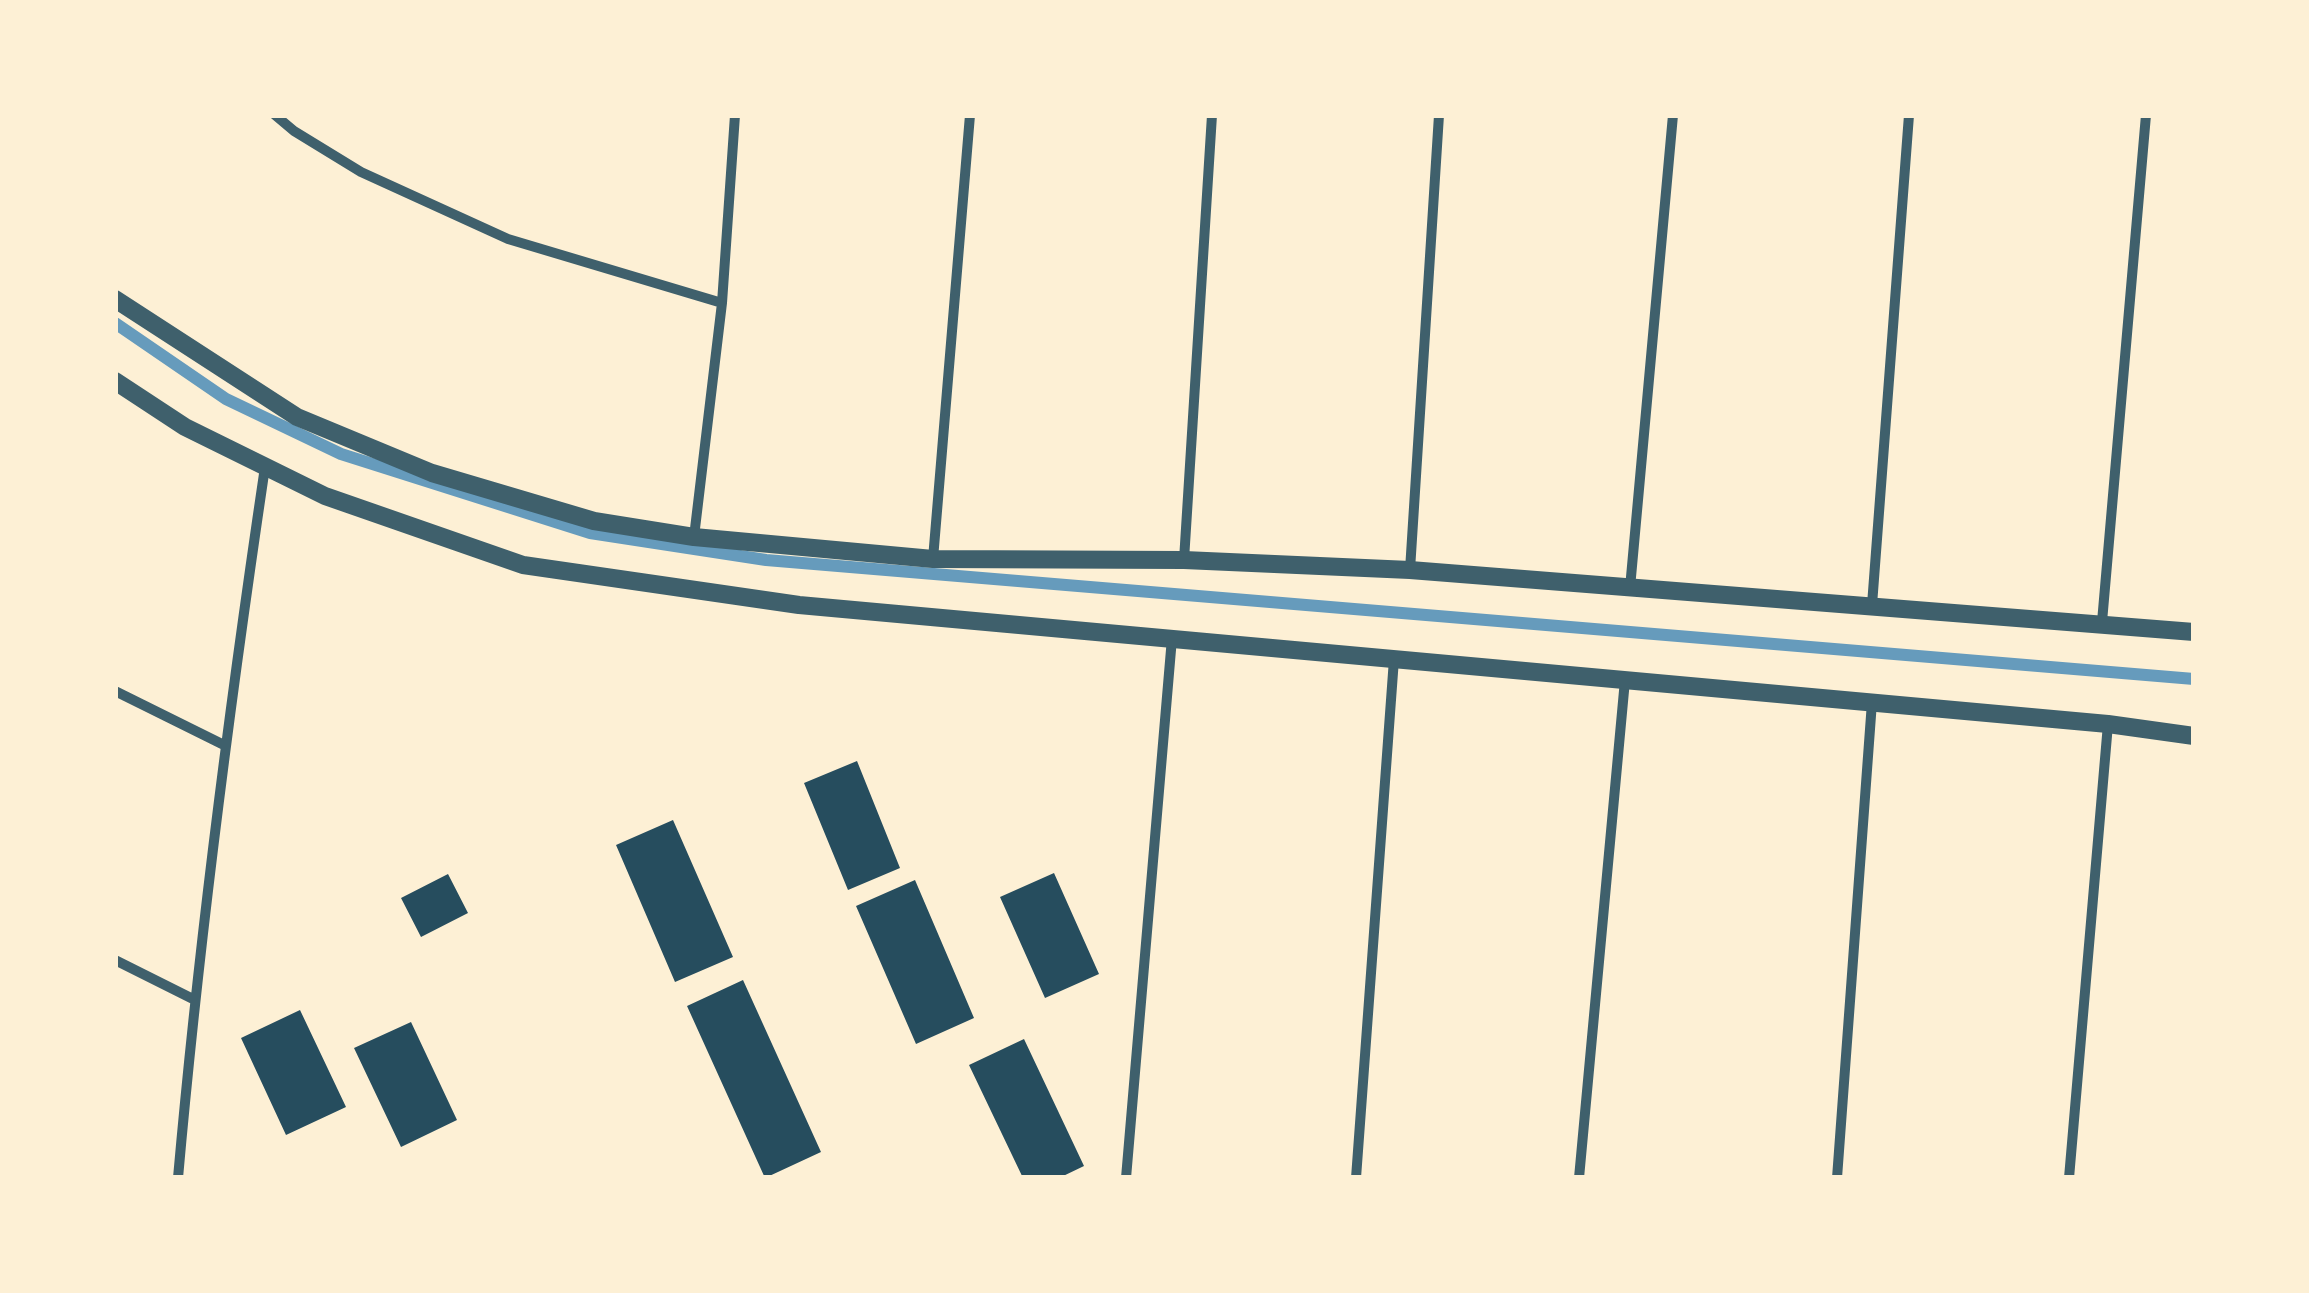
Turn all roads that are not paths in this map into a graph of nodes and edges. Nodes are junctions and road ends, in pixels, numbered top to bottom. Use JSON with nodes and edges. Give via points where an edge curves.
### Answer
{"nodes":[{"id":1,"x":275,"y":115,"type":"edge"},
{"id":2,"x":735,"y":115,"type":"edge"},
{"id":3,"x":970,"y":115,"type":"edge"},
{"id":4,"x":1212,"y":115,"type":"edge"},
{"id":5,"x":1438,"y":115,"type":"edge"},
{"id":6,"x":1674,"y":115,"type":"edge"},
{"id":7,"x":1910,"y":115,"type":"edge"},
{"id":8,"x":2146,"y":115,"type":"edge"},
{"id":9,"x":115,"y":299,"type":"edge"},
{"id":10,"x":722,"y":303,"type":"junction"},
{"id":11,"x":115,"y":380,"type":"edge"},
{"id":12,"x":264,"y":466,"type":"junction"},
{"id":13,"x":694,"y":536,"type":"junction"},
{"id":14,"x":933,"y":558,"type":"junction"},
{"id":15,"x":1184,"y":560,"type":"junction"},
{"id":16,"x":1410,"y":570,"type":"junction"},
{"id":17,"x":1630,"y":588,"type":"junction"},
{"id":18,"x":1872,"y":606,"type":"junction"},
{"id":19,"x":2102,"y":622,"type":"junction"},
{"id":20,"x":2194,"y":632,"type":"edge"},
{"id":21,"x":1172,"y":638,"type":"junction"},
{"id":22,"x":1394,"y":659,"type":"junction"},
{"id":23,"x":1625,"y":680,"type":"junction"},
{"id":24,"x":115,"y":690,"type":"edge"},
{"id":25,"x":1872,"y":702,"type":"junction"},
{"id":26,"x":2108,"y":724,"type":"junction"},
{"id":27,"x":2194,"y":736,"type":"edge"},
{"id":28,"x":224,"y":745,"type":"junction"},
{"id":29,"x":115,"y":960,"type":"edge"},
{"id":30,"x":194,"y":999,"type":"junction"},
{"id":31,"x":178,"y":1178,"type":"edge"},
{"id":32,"x":1126,"y":1178,"type":"edge"},
{"id":33,"x":1356,"y":1178,"type":"edge"},
{"id":34,"x":1578,"y":1178,"type":"edge"},
{"id":35,"x":1838,"y":1178,"type":"edge"},
{"id":36,"x":2068,"y":1178,"type":"edge"}],
"edges":[{"from":1,"to":10,"type":"street","via":[[361,172],[508,239]]},
{"from":2,"to":10,"type":"street"},
{"from":3,"to":14,"type":"street"},
{"from":4,"to":15,"type":"street"},
{"from":5,"to":16,"type":"street"},
{"from":6,"to":17,"type":"street"},
{"from":7,"to":18,"type":"street"},
{"from":8,"to":19,"type":"street"},
{"from":9,"to":13,"type":"street","via":[[297,417],[432,473],[594,520]]},
{"from":10,"to":13,"type":"street"},
{"from":11,"to":12,"type":"street","via":[[185,427]]},
{"from":12,"to":21,"type":"street","via":[[325,496],[524,565],[799,605]]},
{"from":12,"to":28,"type":"street"},
{"from":13,"to":14,"type":"street"},
{"from":14,"to":15,"type":"street"},
{"from":15,"to":16,"type":"street"},
{"from":16,"to":17,"type":"street"},
{"from":17,"to":18,"type":"street"},
{"from":18,"to":19,"type":"street"},
{"from":19,"to":20,"type":"street"},
{"from":21,"to":22,"type":"street"},
{"from":21,"to":32,"type":"street"},
{"from":22,"to":23,"type":"street"},
{"from":22,"to":33,"type":"street"},
{"from":23,"to":25,"type":"street"},
{"from":23,"to":34,"type":"street"},
{"from":24,"to":28,"type":"street"},
{"from":25,"to":26,"type":"street"},
{"from":25,"to":35,"type":"street"},
{"from":26,"to":27,"type":"street"},
{"from":26,"to":36,"type":"street"},
{"from":28,"to":30,"type":"street"},
{"from":29,"to":30,"type":"street"},
{"from":30,"to":31,"type":"street"}]}
